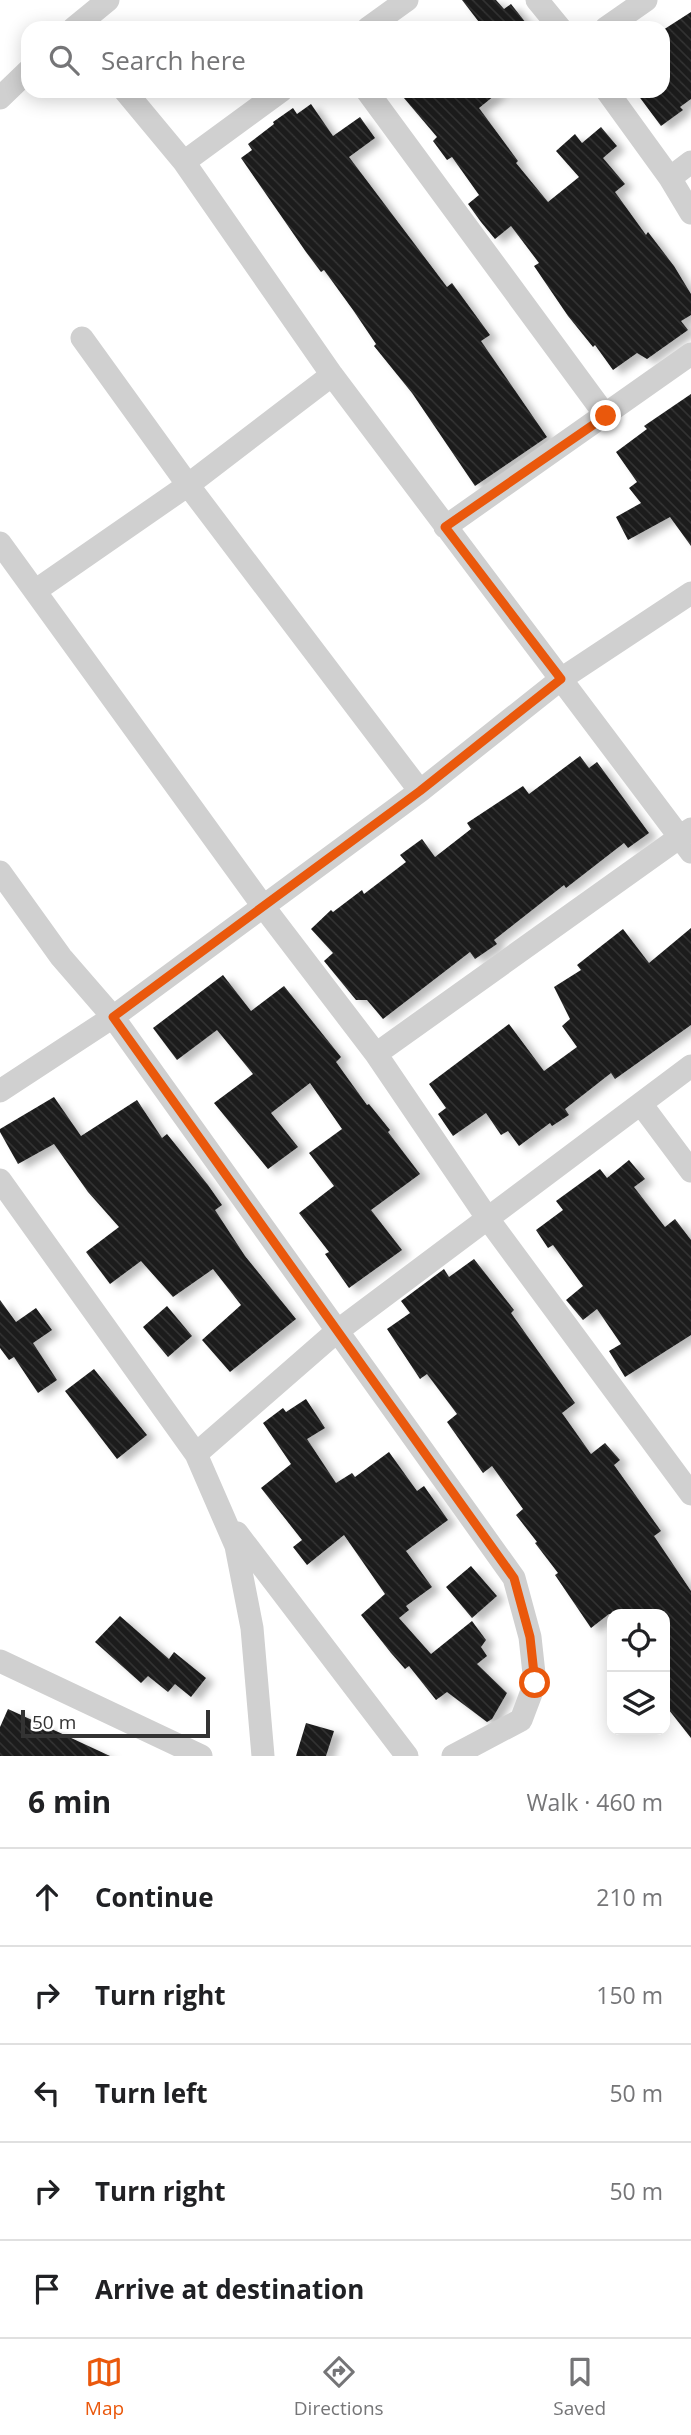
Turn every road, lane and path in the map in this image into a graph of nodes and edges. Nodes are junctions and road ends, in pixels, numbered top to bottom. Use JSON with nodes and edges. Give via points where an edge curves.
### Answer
{"nodes":[{"id":1,"x":108,"y":0,"type":"edge"},
{"id":2,"x":407,"y":0,"type":"edge"},
{"id":3,"x":537,"y":0,"type":"edge"},
{"id":4,"x":646,"y":0,"type":"edge"},
{"id":5,"x":83,"y":21,"type":"edge"},
{"id":6,"x":378,"y":21,"type":"edge"},
{"id":7,"x":554,"y":21,"type":"edge"},
{"id":8,"x":616,"y":21,"type":"edge"},
{"id":9,"x":21,"y":78,"type":"edge"},
{"id":10,"x":0,"y":98,"type":"edge"},
{"id":11,"x":131,"y":98,"type":"edge"},
{"id":12,"x":271,"y":98,"type":"edge"},
{"id":13,"x":372,"y":98,"type":"edge"},
{"id":14,"x":612,"y":98,"type":"edge"},
{"id":15,"x":184,"y":162,"type":"junction"},
{"id":16,"x":691,"y":162,"type":"edge"},
{"id":17,"x":670,"y":178,"type":"junction"},
{"id":18,"x":691,"y":213,"type":"edge"},
{"id":19,"x":82,"y":338,"type":"dead end"},
{"id":20,"x":691,"y":354,"type":"edge"},
{"id":21,"x":332,"y":375,"type":"junction"},
{"id":22,"x":606,"y":416,"type":"junction"},
{"id":23,"x":188,"y":485,"type":"junction"},
{"id":24,"x":445,"y":527,"type":"junction"},
{"id":25,"x":0,"y":543,"type":"edge"},
{"id":26,"x":36,"y":591,"type":"junction"},
{"id":27,"x":691,"y":593,"type":"edge"},
{"id":28,"x":561,"y":679,"type":"junction"},
{"id":29,"x":420,"y":791,"type":"junction"},
{"id":30,"x":688,"y":839,"type":"edge"},
{"id":31,"x":0,"y":872,"type":"edge"},
{"id":32,"x":263,"y":906,"type":"junction"},
{"id":33,"x":113,"y":1017,"type":"junction"},
{"id":34,"x":376,"y":1054,"type":"junction"},
{"id":35,"x":691,"y":1066,"type":"edge"},
{"id":36,"x":0,"y":1091,"type":"edge"},
{"id":37,"x":641,"y":1104,"type":"junction"},
{"id":38,"x":691,"y":1171,"type":"edge"},
{"id":39,"x":0,"y":1180,"type":"edge"},
{"id":40,"x":488,"y":1219,"type":"junction"},
{"id":41,"x":336,"y":1332,"type":"junction"},
{"id":42,"x":197,"y":1454,"type":"junction"},
{"id":43,"x":691,"y":1494,"type":"edge"},
{"id":44,"x":223,"y":1515,"type":"junction"},
{"id":45,"x":0,"y":1661,"type":"edge"},
{"id":46,"x":201,"y":1756,"type":"edge"},
{"id":47,"x":263,"y":1756,"type":"edge"},
{"id":48,"x":407,"y":1756,"type":"edge"},
{"id":49,"x":453,"y":1756,"type":"edge"}],
"edges":[{"from":1,"to":5,"type":"street"},
{"from":2,"to":6,"type":"street"},
{"from":3,"to":7,"type":"street"},
{"from":4,"to":8,"type":"street"},
{"from":9,"to":10,"type":"street"},
{"from":11,"to":15,"type":"street"},
{"from":12,"to":15,"type":"street"},
{"from":13,"to":22,"type":"street"},
{"from":14,"to":17,"type":"street"},
{"from":15,"to":21,"type":"street"},
{"from":16,"to":17,"type":"street"},
{"from":17,"to":18,"type":"street"},
{"from":19,"to":23,"type":"street"},
{"from":20,"to":22,"type":"street"},
{"from":21,"to":23,"type":"street"},
{"from":21,"to":24,"type":"street"},
{"from":22,"to":24,"type":"street"},
{"from":23,"to":26,"type":"street"},
{"from":23,"to":29,"type":"street"},
{"from":24,"to":28,"type":"street"},
{"from":25,"to":26,"type":"street"},
{"from":26,"to":32,"type":"street"},
{"from":27,"to":28,"type":"street"},
{"from":28,"to":29,"type":"street"},
{"from":28,"to":30,"type":"street"},
{"from":29,"to":32,"type":"street"},
{"from":30,"to":34,"type":"street"},
{"from":31,"to":33,"type":"street","via":[[61,957]]},
{"from":32,"to":33,"type":"street"},
{"from":32,"to":34,"type":"street"},
{"from":33,"to":36,"type":"street"},
{"from":33,"to":41,"type":"street"},
{"from":34,"to":40,"type":"street"},
{"from":35,"to":37,"type":"street"},
{"from":37,"to":38,"type":"street"},
{"from":37,"to":40,"type":"street"},
{"from":39,"to":42,"type":"street"},
{"from":40,"to":41,"type":"street"},
{"from":40,"to":43,"type":"street"},
{"from":41,"to":42,"type":"street"},
{"from":41,"to":49,"type":"street","via":[[514,1578],[530,1637],[535,1683],[521,1720]]},
{"from":42,"to":44,"type":"street"},
{"from":44,"to":47,"type":"street","via":[[236,1546],[252,1628]]},
{"from":44,"to":48,"type":"street"},
{"from":45,"to":46,"type":"street"}]}
